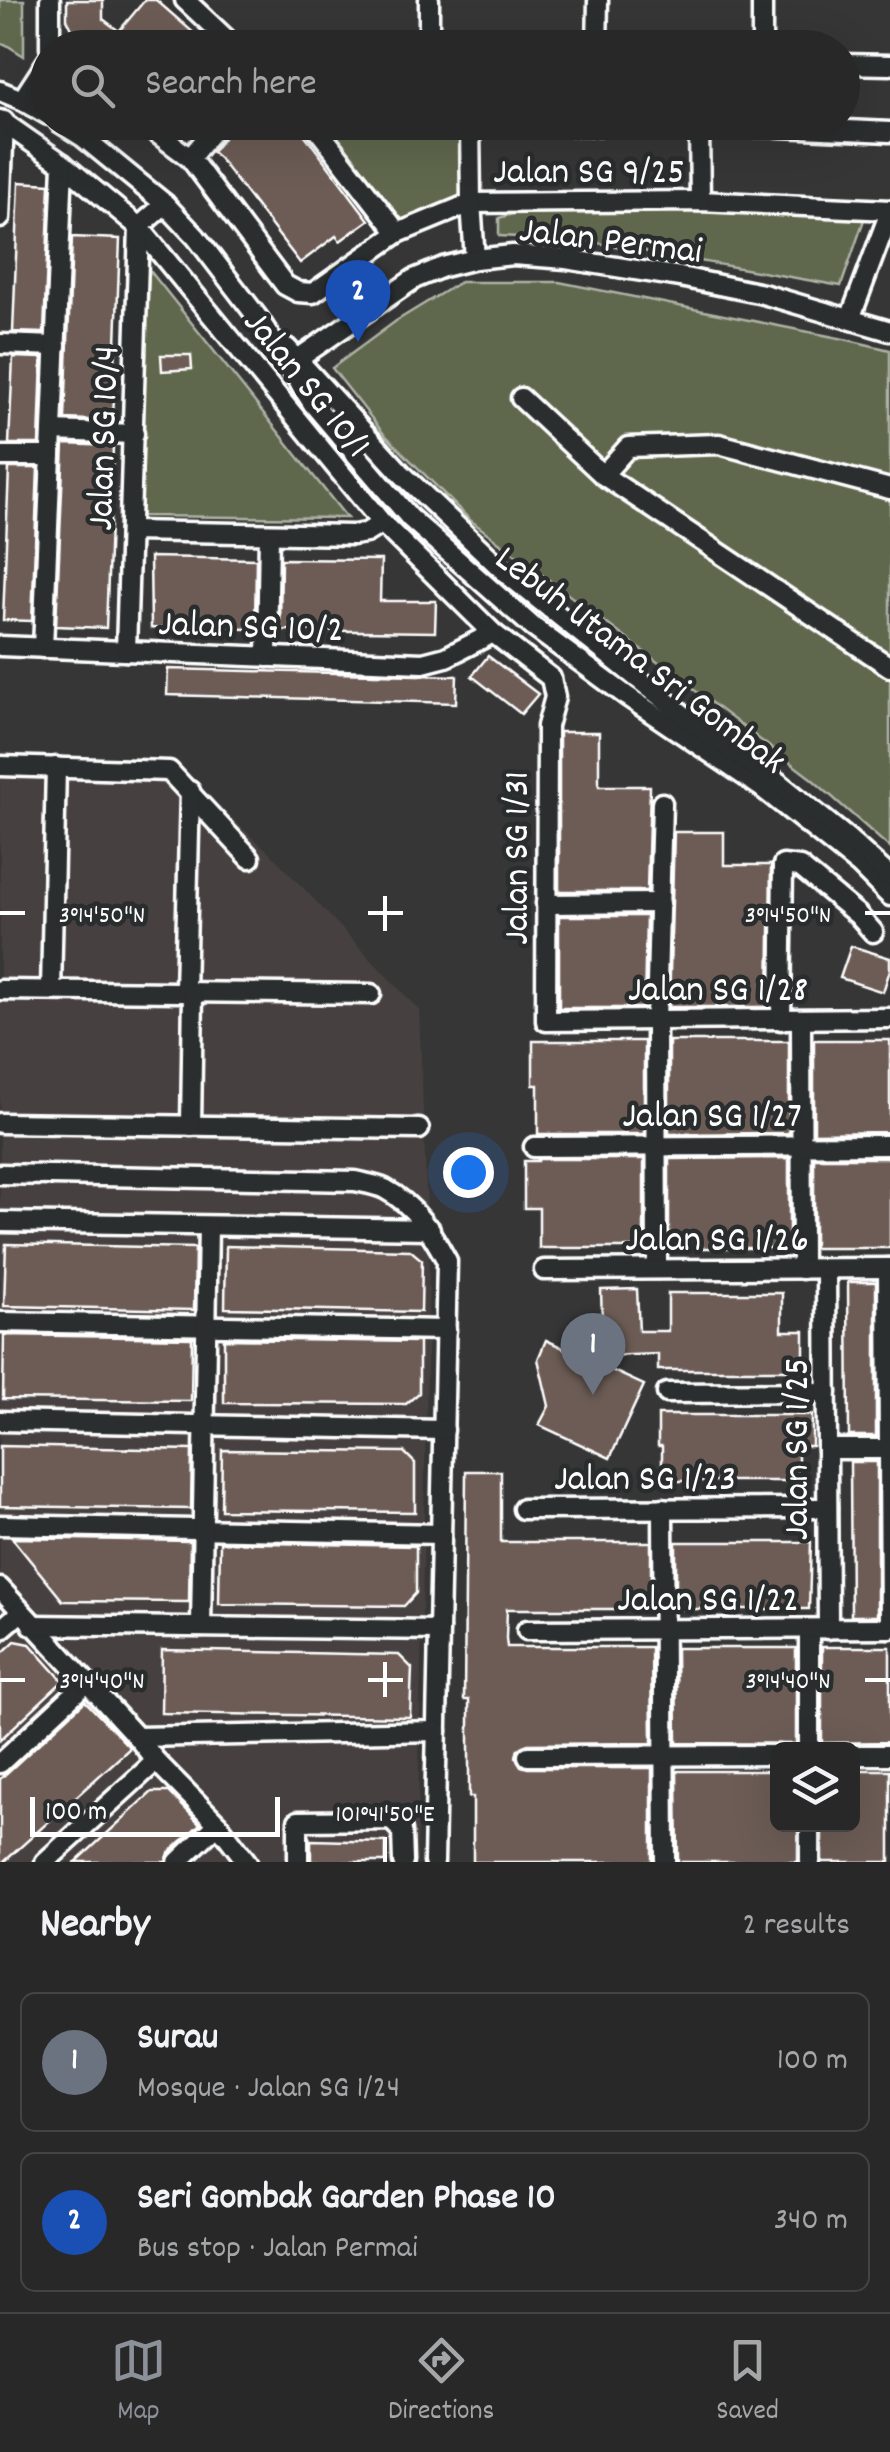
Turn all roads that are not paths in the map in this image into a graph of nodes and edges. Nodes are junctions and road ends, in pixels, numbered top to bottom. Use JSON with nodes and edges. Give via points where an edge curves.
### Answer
{"nodes":[{"id":1,"x":50,"y":0,"type":"edge"},
{"id":2,"x":185,"y":0,"type":"edge"},
{"id":3,"x":429,"y":0,"type":"edge"},
{"id":4,"x":598,"y":0,"type":"edge"},
{"id":5,"x":762,"y":0,"type":"edge"},
{"id":6,"x":50,"y":30,"type":"edge"},
{"id":7,"x":217,"y":30,"type":"edge"},
{"id":8,"x":429,"y":30,"type":"edge"},
{"id":9,"x":597,"y":30,"type":"edge"},
{"id":10,"x":762,"y":30,"type":"edge"},
{"id":11,"x":860,"y":64,"type":"edge"},
{"id":12,"x":890,"y":65,"type":"edge"},
{"id":13,"x":30,"y":88,"type":"edge"},
{"id":14,"x":0,"y":91,"type":"edge"},
{"id":15,"x":22,"y":100,"type":"junction"},
{"id":16,"x":30,"y":105,"type":"edge"},
{"id":17,"x":2,"y":120,"type":"edge"},
{"id":18,"x":860,"y":130,"type":"edge"},
{"id":19,"x":890,"y":132,"type":"edge"},
{"id":20,"x":86,"y":140,"type":"edge"},
{"id":21,"x":166,"y":140,"type":"edge"},
{"id":22,"x":205,"y":140,"type":"edge"},
{"id":23,"x":326,"y":140,"type":"edge"},
{"id":24,"x":470,"y":140,"type":"edge"},
{"id":25,"x":699,"y":140,"type":"edge"},
{"id":26,"x":190,"y":158,"type":"junction"},
{"id":27,"x":63,"y":164,"type":"junction"},
{"id":28,"x":700,"y":200,"type":"junction"},
{"id":29,"x":471,"y":202,"type":"junction"},
{"id":30,"x":165,"y":204,"type":"junction"},
{"id":31,"x":890,"y":211,"type":"edge"},
{"id":32,"x":0,"y":218,"type":"edge"},
{"id":33,"x":139,"y":226,"type":"junction"},
{"id":34,"x":398,"y":232,"type":"junction"},
{"id":35,"x":474,"y":259,"type":"junction"},
{"id":36,"x":850,"y":319,"type":"junction"},
{"id":37,"x":890,"y":331,"type":"edge"},
{"id":38,"x":0,"y":344,"type":"edge"},
{"id":39,"x":56,"y":346,"type":"junction"},
{"id":40,"x":293,"y":362,"type":"junction"},
{"id":41,"x":521,"y":398,"type":"dead end"},
{"id":42,"x":52,"y":431,"type":"junction"},
{"id":43,"x":134,"y":434,"type":"junction"},
{"id":44,"x":0,"y":456,"type":"edge"},
{"id":45,"x":51,"y":456,"type":"junction"},
{"id":46,"x":603,"y":476,"type":"junction"},
{"id":47,"x":890,"y":488,"type":"edge"},
{"id":48,"x":382,"y":523,"type":"junction"},
{"id":49,"x":130,"y":531,"type":"junction"},
{"id":50,"x":269,"y":534,"type":"junction"},
{"id":51,"x":494,"y":633,"type":"junction"},
{"id":52,"x":0,"y":646,"type":"edge"},
{"id":53,"x":43,"y":648,"type":"junction"},
{"id":54,"x":126,"y":651,"type":"junction"},
{"id":55,"x":267,"y":657,"type":"junction"},
{"id":56,"x":890,"y":667,"type":"edge"},
{"id":57,"x":555,"y":696,"type":"joint"},
{"id":58,"x":0,"y":766,"type":"edge"},
{"id":59,"x":56,"y":768,"type":"junction"},
{"id":60,"x":190,"y":792,"type":"junction"},
{"id":61,"x":662,"y":803,"type":"dead end"},
{"id":62,"x":250,"y":858,"type":"dead end"},
{"id":63,"x":890,"y":877,"type":"edge"},
{"id":64,"x":890,"y":896,"type":"edge"},
{"id":65,"x":660,"y":903,"type":"junction"},
{"id":66,"x":546,"y":904,"type":"junction"},
{"id":67,"x":873,"y":932,"type":"dead end"},
{"id":68,"x":0,"y":990,"type":"edge"},
{"id":69,"x":51,"y":990,"type":"junction"},
{"id":70,"x":189,"y":991,"type":"junction"},
{"id":71,"x":371,"y":994,"type":"dead end"},
{"id":72,"x":890,"y":1018,"type":"edge"},
{"id":73,"x":656,"y":1020,"type":"junction"},
{"id":74,"x":781,"y":1020,"type":"junction"},
{"id":75,"x":801,"y":1020,"type":"junction"},
{"id":76,"x":546,"y":1021,"type":"joint"},
{"id":77,"x":0,"y":1124,"type":"edge"},
{"id":78,"x":191,"y":1126,"type":"junction"},
{"id":79,"x":419,"y":1129,"type":"dead end"},
{"id":80,"x":890,"y":1145,"type":"edge"},
{"id":81,"x":656,"y":1146,"type":"junction"},
{"id":82,"x":801,"y":1146,"type":"junction"},
{"id":83,"x":534,"y":1147,"type":"dead end"},
{"id":84,"x":0,"y":1174,"type":"edge"},
{"id":85,"x":0,"y":1222,"type":"edge"},
{"id":86,"x":208,"y":1226,"type":"junction"},
{"id":87,"x":430,"y":1229,"type":"junction"},
{"id":88,"x":802,"y":1268,"type":"junction"},
{"id":89,"x":826,"y":1268,"type":"junction"},
{"id":90,"x":889,"y":1268,"type":"edge"},
{"id":91,"x":657,"y":1269,"type":"junction"},
{"id":92,"x":544,"y":1270,"type":"dead end"},
{"id":93,"x":0,"y":1322,"type":"edge"},
{"id":94,"x":206,"y":1325,"type":"junction"},
{"id":95,"x":446,"y":1330,"type":"junction"},
{"id":96,"x":827,"y":1392,"type":"junction"},
{"id":97,"x":667,"y":1393,"type":"dead end"},
{"id":98,"x":0,"y":1421,"type":"edge"},
{"id":99,"x":204,"y":1425,"type":"junction"},
{"id":100,"x":444,"y":1430,"type":"junction"},
{"id":101,"x":827,"y":1449,"type":"junction"},
{"id":102,"x":890,"y":1449,"type":"edge"},
{"id":103,"x":663,"y":1508,"type":"junction"},
{"id":104,"x":827,"y":1508,"type":"junction"},
{"id":105,"x":523,"y":1509,"type":"dead end"},
{"id":106,"x":0,"y":1525,"type":"edge"},
{"id":107,"x":202,"y":1528,"type":"junction"},
{"id":108,"x":441,"y":1534,"type":"junction"},
{"id":109,"x":0,"y":1588,"type":"edge"},
{"id":110,"x":26,"y":1619,"type":"junction"},
{"id":111,"x":200,"y":1626,"type":"junction"},
{"id":112,"x":890,"y":1628,"type":"edge"},
{"id":113,"x":818,"y":1629,"type":"junction"},
{"id":114,"x":0,"y":1630,"type":"edge"},
{"id":115,"x":439,"y":1630,"type":"junction"},
{"id":116,"x":527,"y":1630,"type":"dead end"},
{"id":117,"x":664,"y":1630,"type":"junction"},
{"id":118,"x":86,"y":1682,"type":"junction"},
{"id":119,"x":437,"y":1730,"type":"junction"},
{"id":120,"x":137,"y":1737,"type":"junction"},
{"id":121,"x":810,"y":1742,"type":"edge"},
{"id":122,"x":890,"y":1754,"type":"edge"},
{"id":123,"x":770,"y":1755,"type":"edge"},
{"id":124,"x":860,"y":1755,"type":"edge"},
{"id":125,"x":528,"y":1756,"type":"dead end"},
{"id":126,"x":664,"y":1756,"type":"junction"},
{"id":127,"x":156,"y":1761,"type":"junction"},
{"id":128,"x":0,"y":1763,"type":"edge"},
{"id":129,"x":218,"y":1824,"type":"junction"},
{"id":130,"x":810,"y":1832,"type":"edge"},
{"id":131,"x":45,"y":1862,"type":"edge"},
{"id":132,"x":178,"y":1862,"type":"edge"},
{"id":133,"x":247,"y":1862,"type":"edge"},
{"id":134,"x":298,"y":1862,"type":"edge"},
{"id":135,"x":403,"y":1862,"type":"edge"},
{"id":136,"x":434,"y":1862,"type":"edge"},
{"id":137,"x":665,"y":1862,"type":"edge"},
{"id":138,"x":810,"y":1862,"type":"edge"}],
"edges":[{"from":1,"to":6,"type":"street"},
{"from":2,"to":7,"type":"street"},
{"from":3,"to":8,"type":"street"},
{"from":4,"to":9,"type":"street"},
{"from":5,"to":10,"type":"street"},
{"from":11,"to":12,"type":"street"},
{"from":13,"to":15,"type":"street"},
{"from":14,"to":15,"type":"street"},
{"from":15,"to":16,"type":"street"},
{"from":17,"to":27,"type":"street","name":"Jalan SG 10/1"},
{"from":17,"to":32,"type":"street"},
{"from":18,"to":19,"type":"street"},
{"from":20,"to":30,"type":"street","name":"Lebuh Utama Sri Gombak"},
{"from":21,"to":26,"type":"street"},
{"from":22,"to":26,"type":"street"},
{"from":23,"to":34,"type":"street"},
{"from":24,"to":29,"type":"street"},
{"from":25,"to":28,"type":"street"},
{"from":26,"to":34,"type":"street","name":"Jalan SG 9/25","via":[[284,285],[298,292],[312,293]]},
{"from":27,"to":33,"type":"street","name":"Jalan SG 10/1"},
{"from":27,"to":39,"type":"street"},
{"from":28,"to":29,"type":"street","name":"Jalan SG 9/25"},
{"from":28,"to":31,"type":"street","name":"Jalan SG 9/25"},
{"from":29,"to":34,"type":"street","name":"Jalan SG 9/25"},
{"from":29,"to":35,"type":"street"},
{"from":30,"to":33,"type":"street"},
{"from":30,"to":40,"type":"street","name":"Lebuh Utama Sri Gombak"},
{"from":31,"to":36,"type":"street"},
{"from":33,"to":43,"type":"street","name":"Jalan SG 10/4"},
{"from":33,"to":48,"type":"street","name":"Jalan SG 10/1"},
{"from":35,"to":36,"type":"street","name":"Jalan Permai","via":[[585,262],[680,277]]},
{"from":35,"to":40,"type":"street","name":"Jalan Permai","via":[[414,280]]},
{"from":36,"to":37,"type":"street","name":"Jalan Permai"},
{"from":38,"to":39,"type":"street"},
{"from":39,"to":42,"type":"street"},
{"from":40,"to":63,"type":"street","name":"Lebuh Utama Sri Gombak","via":[[508,575]]},
{"from":40,"to":64,"type":"street","name":"Lebuh Utama Sri Gombak","via":[[312,404],[410,518],[534,627],[760,787]]},
{"from":41,"to":46,"type":"street"},
{"from":42,"to":43,"type":"street"},
{"from":42,"to":45,"type":"street"},
{"from":43,"to":49,"type":"street","name":"Jalan SG 10/4"},
{"from":44,"to":45,"type":"street"},
{"from":45,"to":53,"type":"street"},
{"from":46,"to":47,"type":"street","via":[[628,447],[719,444]]},
{"from":46,"to":56,"type":"street"},
{"from":48,"to":50,"type":"street","via":[[352,534]]},
{"from":48,"to":51,"type":"street","name":"Jalan SG 10/1"},
{"from":49,"to":50,"type":"street"},
{"from":49,"to":54,"type":"street","name":"Jalan SG 10/4"},
{"from":50,"to":55,"type":"street"},
{"from":51,"to":55,"type":"street","name":"Jalan SG 10/2","via":[[435,662]]},
{"from":51,"to":57,"type":"street","name":"Jalan SG 10/1","via":[[550,678]]},
{"from":52,"to":53,"type":"street","name":"Jalan SG 10/2"},
{"from":53,"to":54,"type":"street","name":"Jalan SG 10/2"},
{"from":54,"to":55,"type":"street","name":"Jalan SG 10/2"},
{"from":57,"to":66,"type":"street","name":"Jalan SG 1/31","via":[[547,726]]},
{"from":58,"to":59,"type":"street"},
{"from":59,"to":60,"type":"street","via":[[169,771]]},
{"from":59,"to":69,"type":"street"},
{"from":60,"to":62,"type":"street"},
{"from":60,"to":70,"type":"street"},
{"from":61,"to":65,"type":"street"},
{"from":65,"to":66,"type":"street"},
{"from":65,"to":73,"type":"street"},
{"from":66,"to":76,"type":"street","name":"Jalan SG 1/31"},
{"from":67,"to":74,"type":"street","via":[[800,867],[783,865]]},
{"from":68,"to":69,"type":"street"},
{"from":69,"to":70,"type":"street"},
{"from":70,"to":71,"type":"street"},
{"from":70,"to":78,"type":"street"},
{"from":72,"to":75,"type":"street","name":"Jalan SG 1/28"},
{"from":73,"to":74,"type":"street","name":"Jalan SG 1/28"},
{"from":73,"to":76,"type":"street","name":"Jalan SG 1/28"},
{"from":73,"to":81,"type":"street"},
{"from":74,"to":75,"type":"street","name":"Jalan SG 1/28"},
{"from":75,"to":82,"type":"street"},
{"from":77,"to":78,"type":"street"},
{"from":78,"to":79,"type":"street"},
{"from":80,"to":82,"type":"street","name":"Jalan SG 1/27"},
{"from":81,"to":82,"type":"street","name":"Jalan SG 1/27"},
{"from":81,"to":83,"type":"street","name":"Jalan SG 1/27"},
{"from":81,"to":91,"type":"street"},
{"from":82,"to":88,"type":"street"},
{"from":84,"to":87,"type":"street","via":[[355,1180],[385,1189]]},
{"from":85,"to":86,"type":"street"},
{"from":86,"to":87,"type":"street"},
{"from":86,"to":94,"type":"street"},
{"from":87,"to":95,"type":"street","via":[[447,1261]]},
{"from":88,"to":89,"type":"street","name":"Jalan SG 1/26"},
{"from":88,"to":91,"type":"street","name":"Jalan SG 1/26"},
{"from":89,"to":90,"type":"street","name":"Jalan SG 1/26"},
{"from":89,"to":96,"type":"street","name":"Jalan SG 1/25"},
{"from":90,"to":102,"type":"street"},
{"from":91,"to":92,"type":"street","name":"Jalan SG 1/26"},
{"from":93,"to":94,"type":"street"},
{"from":94,"to":95,"type":"street"},
{"from":94,"to":99,"type":"street"},
{"from":95,"to":100,"type":"street"},
{"from":96,"to":97,"type":"street"},
{"from":96,"to":101,"type":"street","name":"Jalan SG 1/25"},
{"from":98,"to":99,"type":"street"},
{"from":99,"to":100,"type":"street"},
{"from":99,"to":107,"type":"street"},
{"from":100,"to":108,"type":"street"},
{"from":101,"to":102,"type":"street"},
{"from":101,"to":104,"type":"street","name":"Jalan SG 1/25"},
{"from":102,"to":112,"type":"street"},
{"from":103,"to":104,"type":"street","name":"Jalan SG 1/23"},
{"from":103,"to":105,"type":"street","name":"Jalan SG 1/23"},
{"from":103,"to":117,"type":"street"},
{"from":104,"to":113,"type":"street","name":"Jalan SG 1/25"},
{"from":106,"to":107,"type":"street"},
{"from":107,"to":108,"type":"street"},
{"from":107,"to":111,"type":"street"},
{"from":108,"to":115,"type":"street"},
{"from":109,"to":110,"type":"street"},
{"from":110,"to":111,"type":"street"},
{"from":110,"to":114,"type":"street"},
{"from":110,"to":118,"type":"street"},
{"from":111,"to":115,"type":"street"},
{"from":112,"to":113,"type":"street","name":"Jalan SG 1/22"},
{"from":113,"to":117,"type":"street","name":"Jalan SG 1/22"},
{"from":113,"to":121,"type":"street","name":"Jalan SG 1/25"},
{"from":115,"to":119,"type":"street"},
{"from":116,"to":117,"type":"street","name":"Jalan SG 1/22"},
{"from":117,"to":126,"type":"street"},
{"from":118,"to":120,"type":"street"},
{"from":118,"to":128,"type":"street"},
{"from":119,"to":120,"type":"street"},
{"from":119,"to":136,"type":"street"},
{"from":120,"to":127,"type":"street"},
{"from":122,"to":124,"type":"street"},
{"from":123,"to":126,"type":"street"},
{"from":125,"to":126,"type":"street"},
{"from":126,"to":137,"type":"street"},
{"from":127,"to":129,"type":"street"},
{"from":127,"to":131,"type":"street"},
{"from":129,"to":132,"type":"street"},
{"from":129,"to":133,"type":"street"},
{"from":130,"to":138,"type":"street"},
{"from":134,"to":135,"type":"street","via":[[298,1820],[391,1820],[402,1831]]}]}
